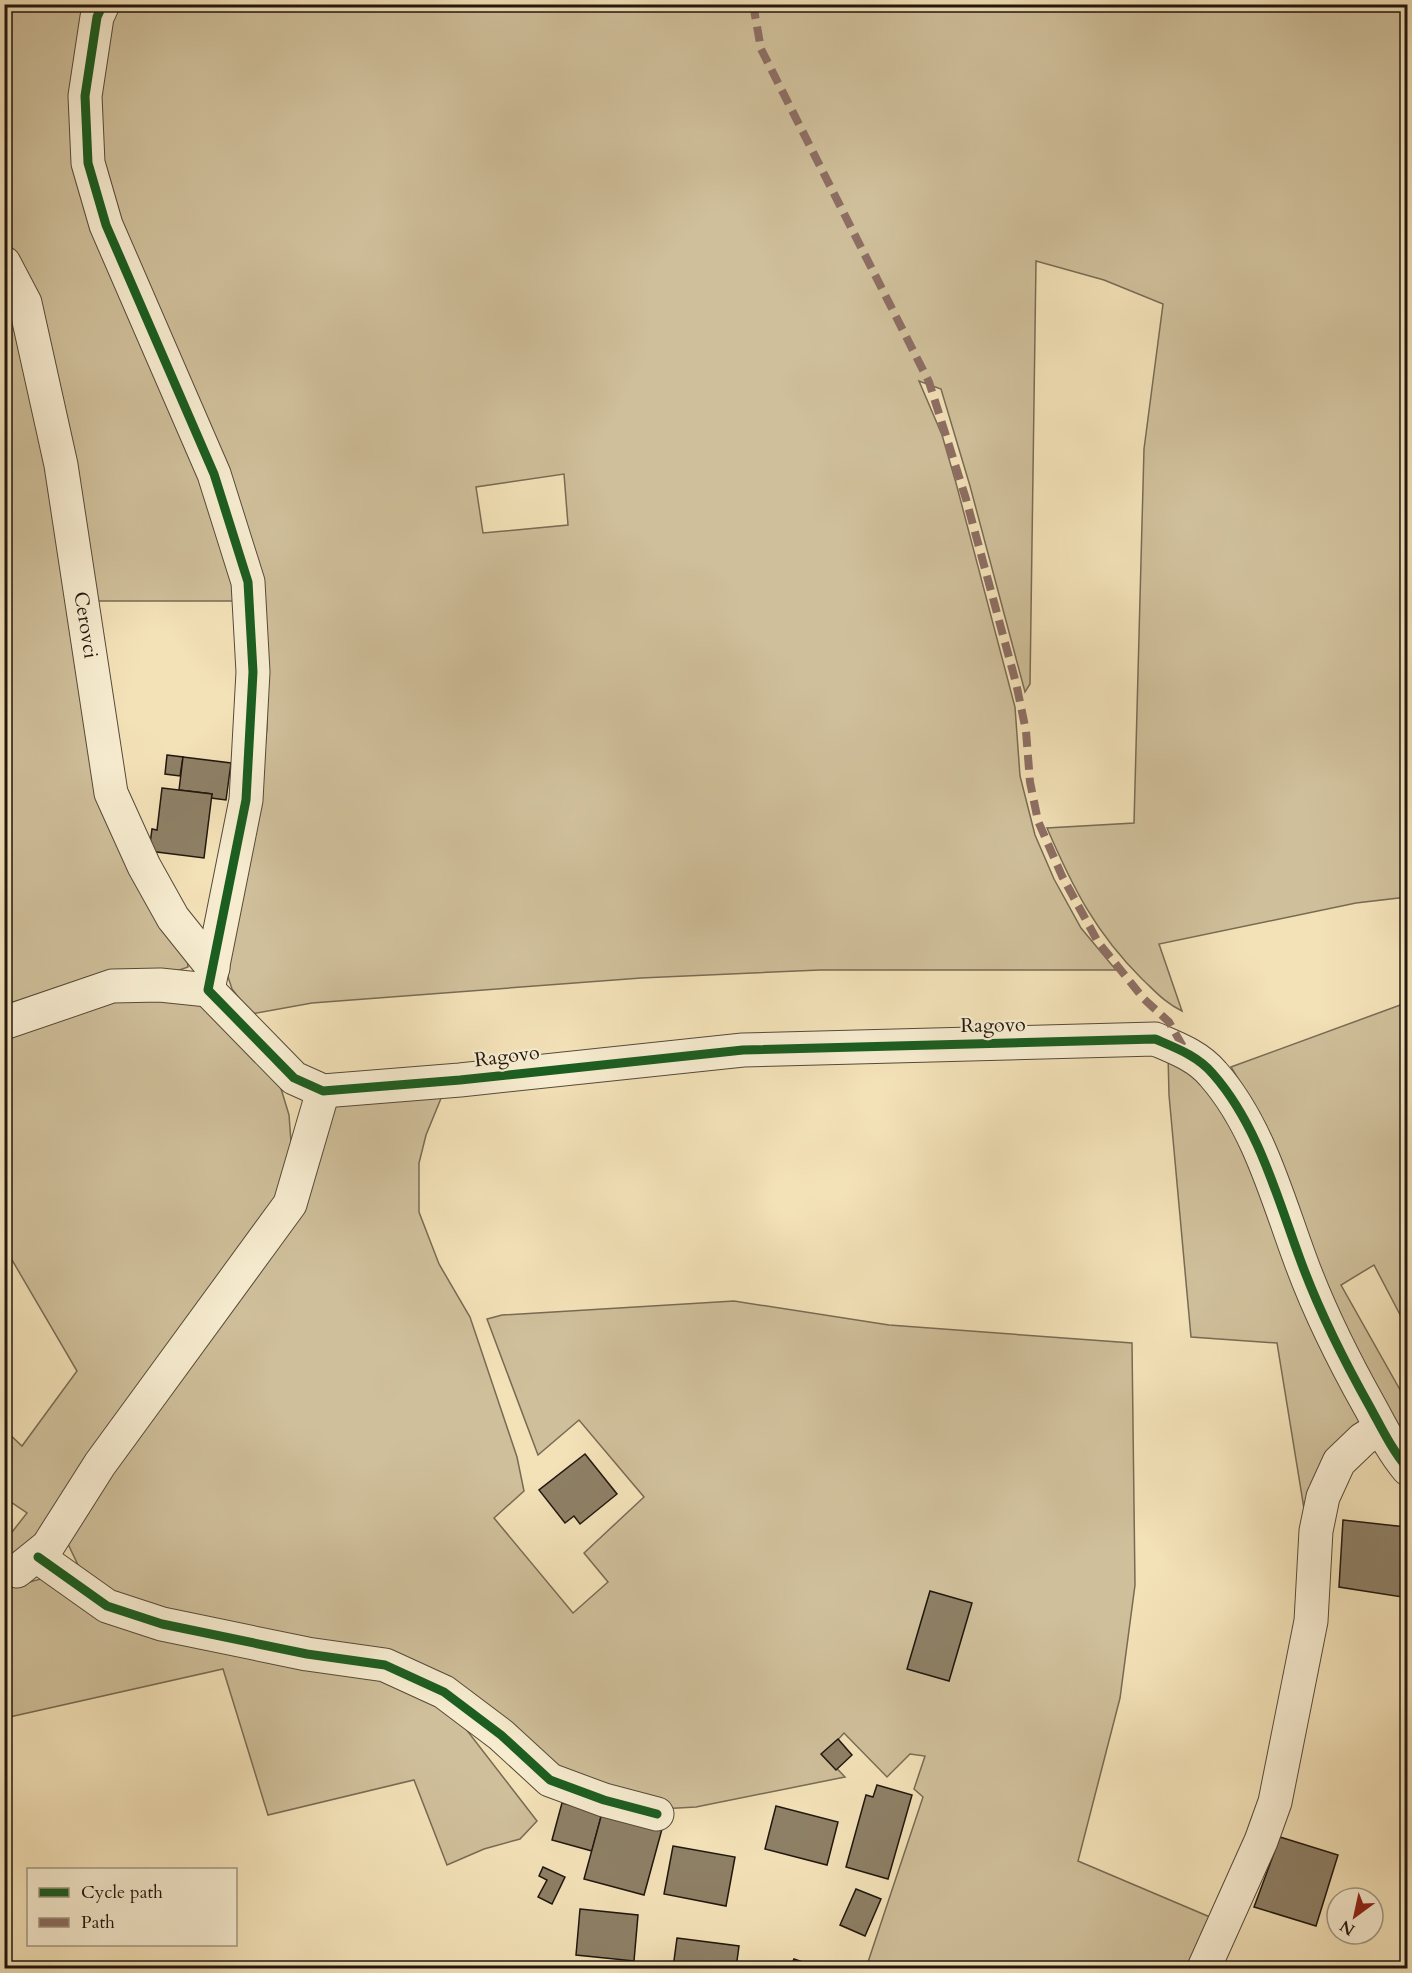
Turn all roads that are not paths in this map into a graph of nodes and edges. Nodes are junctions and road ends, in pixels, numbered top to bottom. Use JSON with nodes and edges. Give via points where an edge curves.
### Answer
{"nodes":[{"id":1,"x":103,"y":4,"type":"edge"},
{"id":2,"x":4,"y":263,"type":"edge"},
{"id":3,"x":211,"y":979,"type":"junction"},
{"id":4,"x":4,"y":1023,"type":"edge"},
{"id":5,"x":323,"y":1091,"type":"junction"},
{"id":6,"x":1381,"y":1428,"type":"junction"},
{"id":7,"x":1407,"y":1469,"type":"edge"},
{"id":8,"x":657,"y":1814,"type":"dead end"},
{"id":9,"x":1204,"y":1968,"type":"edge"}],
"edges":[{"from":1,"to":3,"type":"street","via":[[97,17],[85,96],[88,163],[127,279],[214,474],[248,582],[253,672],[246,800]]},
{"from":2,"to":3,"type":"street","name":"Cerovci","via":[[25,303],[61,465],[111,792],[144,866]]},
{"from":3,"to":4,"type":"street","via":[[112,986]]},
{"from":3,"to":5,"type":"street","name":"Cerovci","via":[[294,1078]]},
{"from":5,"to":6,"type":"street","name":"Ragovo","via":[[743,1050],[1155,1039],[1185,1051],[1213,1073],[1238,1110],[1275,1188],[1337,1349]]},
{"from":5,"to":8,"type":"street","via":[[290,1204],[100,1464],[48,1546],[27,1564],[107,1606],[162,1624],[307,1654],[385,1665],[444,1692],[501,1735],[550,1780]]},
{"from":6,"to":7,"type":"street","name":"Ragovo"},
{"from":6,"to":9,"type":"street","via":[[1339,1462],[1323,1497],[1316,1531],[1311,1621],[1275,1802]]}]}
